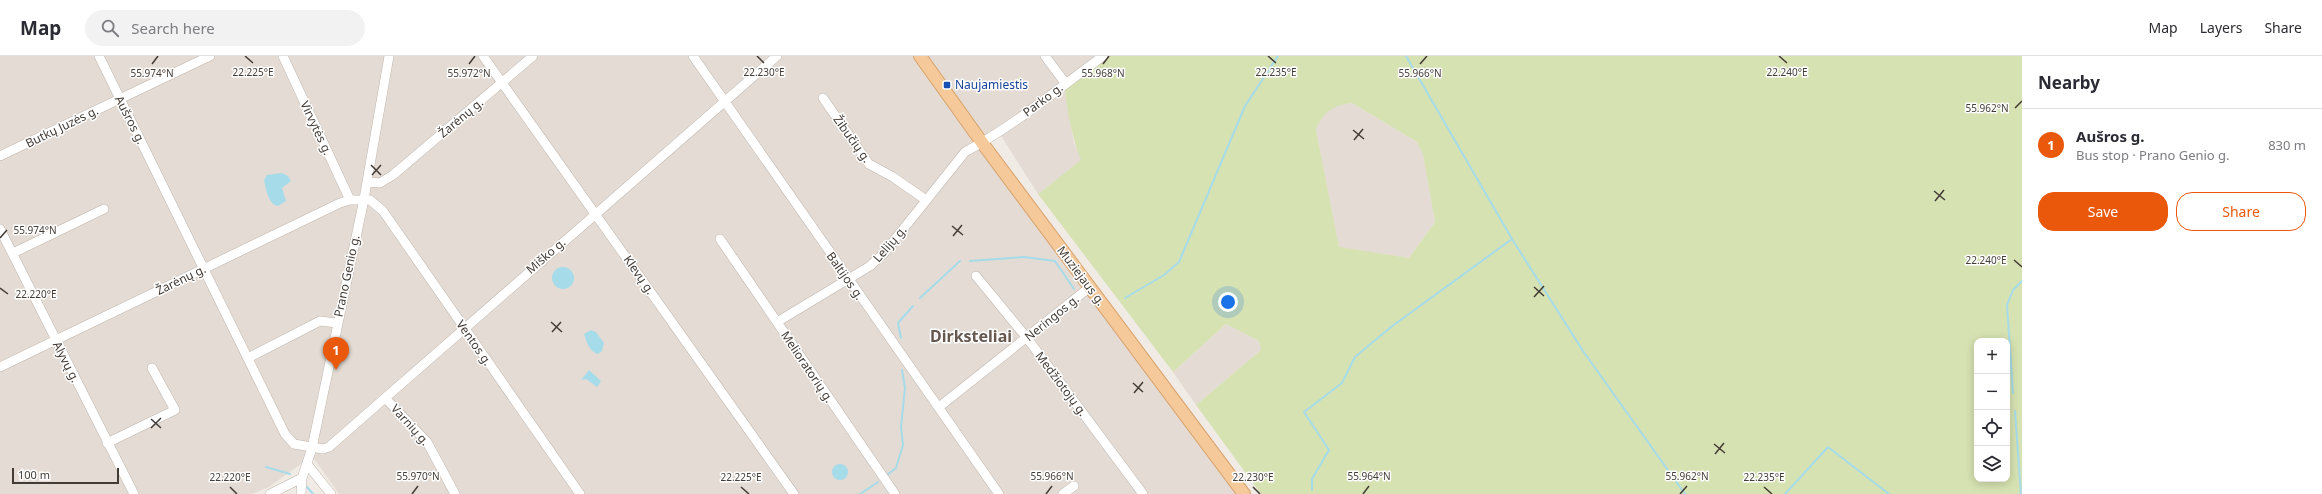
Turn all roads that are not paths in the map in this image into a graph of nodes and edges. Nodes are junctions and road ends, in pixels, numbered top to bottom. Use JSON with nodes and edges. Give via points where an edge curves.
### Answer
{"nodes":[{"id":1,"x":99,"y":56,"type":"edge"},
{"id":2,"x":210,"y":56,"type":"edge"},
{"id":3,"x":282,"y":56,"type":"edge"},
{"id":4,"x":389,"y":56,"type":"edge"},
{"id":5,"x":484,"y":56,"type":"edge"},
{"id":6,"x":533,"y":56,"type":"edge"},
{"id":7,"x":693,"y":56,"type":"edge"},
{"id":8,"x":777,"y":56,"type":"edge"},
{"id":9,"x":920,"y":56,"type":"edge"},
{"id":10,"x":1046,"y":56,"type":"edge"},
{"id":11,"x":1103,"y":56,"type":"edge"},
{"id":12,"x":503,"y":82,"type":"junction"},
{"id":13,"x":1066,"y":84,"type":"junction"},
{"id":14,"x":823,"y":98,"type":"dead end"},
{"id":15,"x":120,"y":99,"type":"junction"},
{"id":16,"x":724,"y":100,"type":"junction"},
{"id":17,"x":983,"y":144,"type":"junction"},
{"id":18,"x":0,"y":156,"type":"edge"},
{"id":19,"x":367,"y":182,"type":"junction"},
{"id":20,"x":364,"y":199,"type":"junction"},
{"id":21,"x":350,"y":200,"type":"junction"},
{"id":22,"x":926,"y":200,"type":"junction"},
{"id":23,"x":104,"y":209,"type":"dead end"},
{"id":24,"x":596,"y":213,"type":"junction"},
{"id":25,"x":0,"y":229,"type":"edge"},
{"id":26,"x":720,"y":239,"type":"dead end"},
{"id":27,"x":13,"y":253,"type":"junction"},
{"id":28,"x":206,"y":269,"type":"junction"},
{"id":29,"x":976,"y":276,"type":"dead end"},
{"id":30,"x":847,"y":280,"type":"junction"},
{"id":31,"x":1090,"y":287,"type":"junction"},
{"id":32,"x":777,"y":322,"type":"junction"},
{"id":33,"x":337,"y":323,"type":"junction"},
{"id":34,"x":463,"y":328,"type":"junction"},
{"id":35,"x":1027,"y":338,"type":"junction"},
{"id":36,"x":55,"y":341,"type":"junction"},
{"id":37,"x":248,"y":358,"type":"junction"},
{"id":38,"x":0,"y":367,"type":"edge"},
{"id":39,"x":152,"y":368,"type":"dead end"},
{"id":40,"x":385,"y":398,"type":"junction"},
{"id":41,"x":939,"y":407,"type":"junction"},
{"id":42,"x":107,"y":443,"type":"junction"},
{"id":43,"x":312,"y":448,"type":"junction"},
{"id":44,"x":307,"y":464,"type":"junction"},
{"id":45,"x":302,"y":478,"type":"junction"},
{"id":46,"x":1074,"y":486,"type":"dead end"},
{"id":47,"x":134,"y":494,"type":"edge"},
{"id":48,"x":270,"y":494,"type":"edge"},
{"id":49,"x":301,"y":494,"type":"edge"},
{"id":50,"x":331,"y":494,"type":"edge"},
{"id":51,"x":455,"y":494,"type":"edge"},
{"id":52,"x":580,"y":494,"type":"edge"},
{"id":53,"x":794,"y":494,"type":"edge"},
{"id":54,"x":895,"y":494,"type":"edge"},
{"id":55,"x":999,"y":494,"type":"edge"},
{"id":56,"x":1063,"y":494,"type":"edge"},
{"id":57,"x":1143,"y":494,"type":"edge"},
{"id":58,"x":1244,"y":494,"type":"edge"}],
"edges":[{"from":1,"to":15,"type":"street","name":"Aušros g."},
{"from":2,"to":15,"type":"street","name":"Butkų Juzės g."},
{"from":3,"to":21,"type":"street","name":"Virvytės g."},
{"from":4,"to":19,"type":"street","name":"Prano Genio g."},
{"from":5,"to":12,"type":"street","name":"Klevų g."},
{"from":6,"to":12,"type":"street","name":"Žarėnų g."},
{"from":7,"to":16,"type":"street","name":"Baltijos g."},
{"from":8,"to":16,"type":"street","name":"Miško g."},
{"from":9,"to":17,"type":"main road","name":"Muziejaus g."},
{"from":10,"to":13,"type":"street"},
{"from":11,"to":13,"type":"street","name":"Parko g."},
{"from":12,"to":19,"type":"street","name":"Žarėnų g.","via":[[389,178],[377,184]]},
{"from":12,"to":24,"type":"street","name":"Klevų g."},
{"from":13,"to":17,"type":"street","name":"Parko g."},
{"from":14,"to":22,"type":"street","name":"Žibučių g.","via":[[869,164]]},
{"from":15,"to":18,"type":"street","name":"Butkų Juzės g."},
{"from":15,"to":28,"type":"street","name":"Aušros g."},
{"from":16,"to":24,"type":"street","name":"Miško g."},
{"from":16,"to":30,"type":"street","name":"Baltijos g."},
{"from":17,"to":22,"type":"street","name":"Lelijų g.","via":[[965,152]]},
{"from":17,"to":31,"type":"main road","name":"Muziejaus g."},
{"from":19,"to":20,"type":"street","name":"Prano Genio g."},
{"from":20,"to":21,"type":"street","name":"Žarėnų g."},
{"from":20,"to":33,"type":"street","name":"Prano Genio g."},
{"from":20,"to":34,"type":"street","name":"Ventos g.","via":[[374,201]]},
{"from":21,"to":28,"type":"street","name":"Žarėnų g."},
{"from":22,"to":30,"type":"street","name":"Lelijų g.","via":[[884,252],[870,266]]},
{"from":23,"to":27,"type":"street"},
{"from":24,"to":34,"type":"street","name":"Miško g."},
{"from":24,"to":53,"type":"street","name":"Klevų g."},
{"from":25,"to":27,"type":"street","name":"Alyvų g."},
{"from":26,"to":32,"type":"street","name":"Melioratorių g."},
{"from":27,"to":36,"type":"street","name":"Alyvų g."},
{"from":28,"to":36,"type":"street","name":"Žarėnų g."},
{"from":28,"to":37,"type":"street","name":"Aušros g."},
{"from":29,"to":35,"type":"street","name":"Medžiotojų g."},
{"from":30,"to":32,"type":"street","name":"Lelijų g."},
{"from":30,"to":41,"type":"street","name":"Baltijos g."},
{"from":31,"to":35,"type":"street","name":"Neringos g."},
{"from":31,"to":58,"type":"main road","name":"Muziejaus g."},
{"from":32,"to":54,"type":"street","name":"Melioratorių g."},
{"from":33,"to":37,"type":"street","via":[[320,321]]},
{"from":33,"to":43,"type":"street","name":"Prano Genio g."},
{"from":34,"to":40,"type":"street","name":"Miško g."},
{"from":34,"to":52,"type":"street","name":"Ventos g."},
{"from":35,"to":41,"type":"street","name":"Neringos g."},
{"from":35,"to":57,"type":"street","name":"Medžiotojų g."},
{"from":36,"to":38,"type":"street","name":"Žarėnų g."},
{"from":36,"to":42,"type":"street","name":"Alyvų g."},
{"from":37,"to":43,"type":"street","name":"Aušros g.","via":[[289,440],[294,444]]},
{"from":39,"to":42,"type":"street","via":[[175,410]]},
{"from":40,"to":43,"type":"street","name":"Miško g.","via":[[329,447]]},
{"from":40,"to":51,"type":"street","name":"Varnių g.","via":[[428,442]]},
{"from":41,"to":55,"type":"street","name":"Baltijos g."},
{"from":42,"to":47,"type":"street","name":"Alyvų g."},
{"from":43,"to":44,"type":"street","name":"Prano Genio g."},
{"from":44,"to":45,"type":"street","name":"Prano Genio g."},
{"from":44,"to":50,"type":"street"},
{"from":45,"to":48,"type":"street"},
{"from":45,"to":49,"type":"street","name":"Prano Genio g."},
{"from":46,"to":56,"type":"street"}]}
